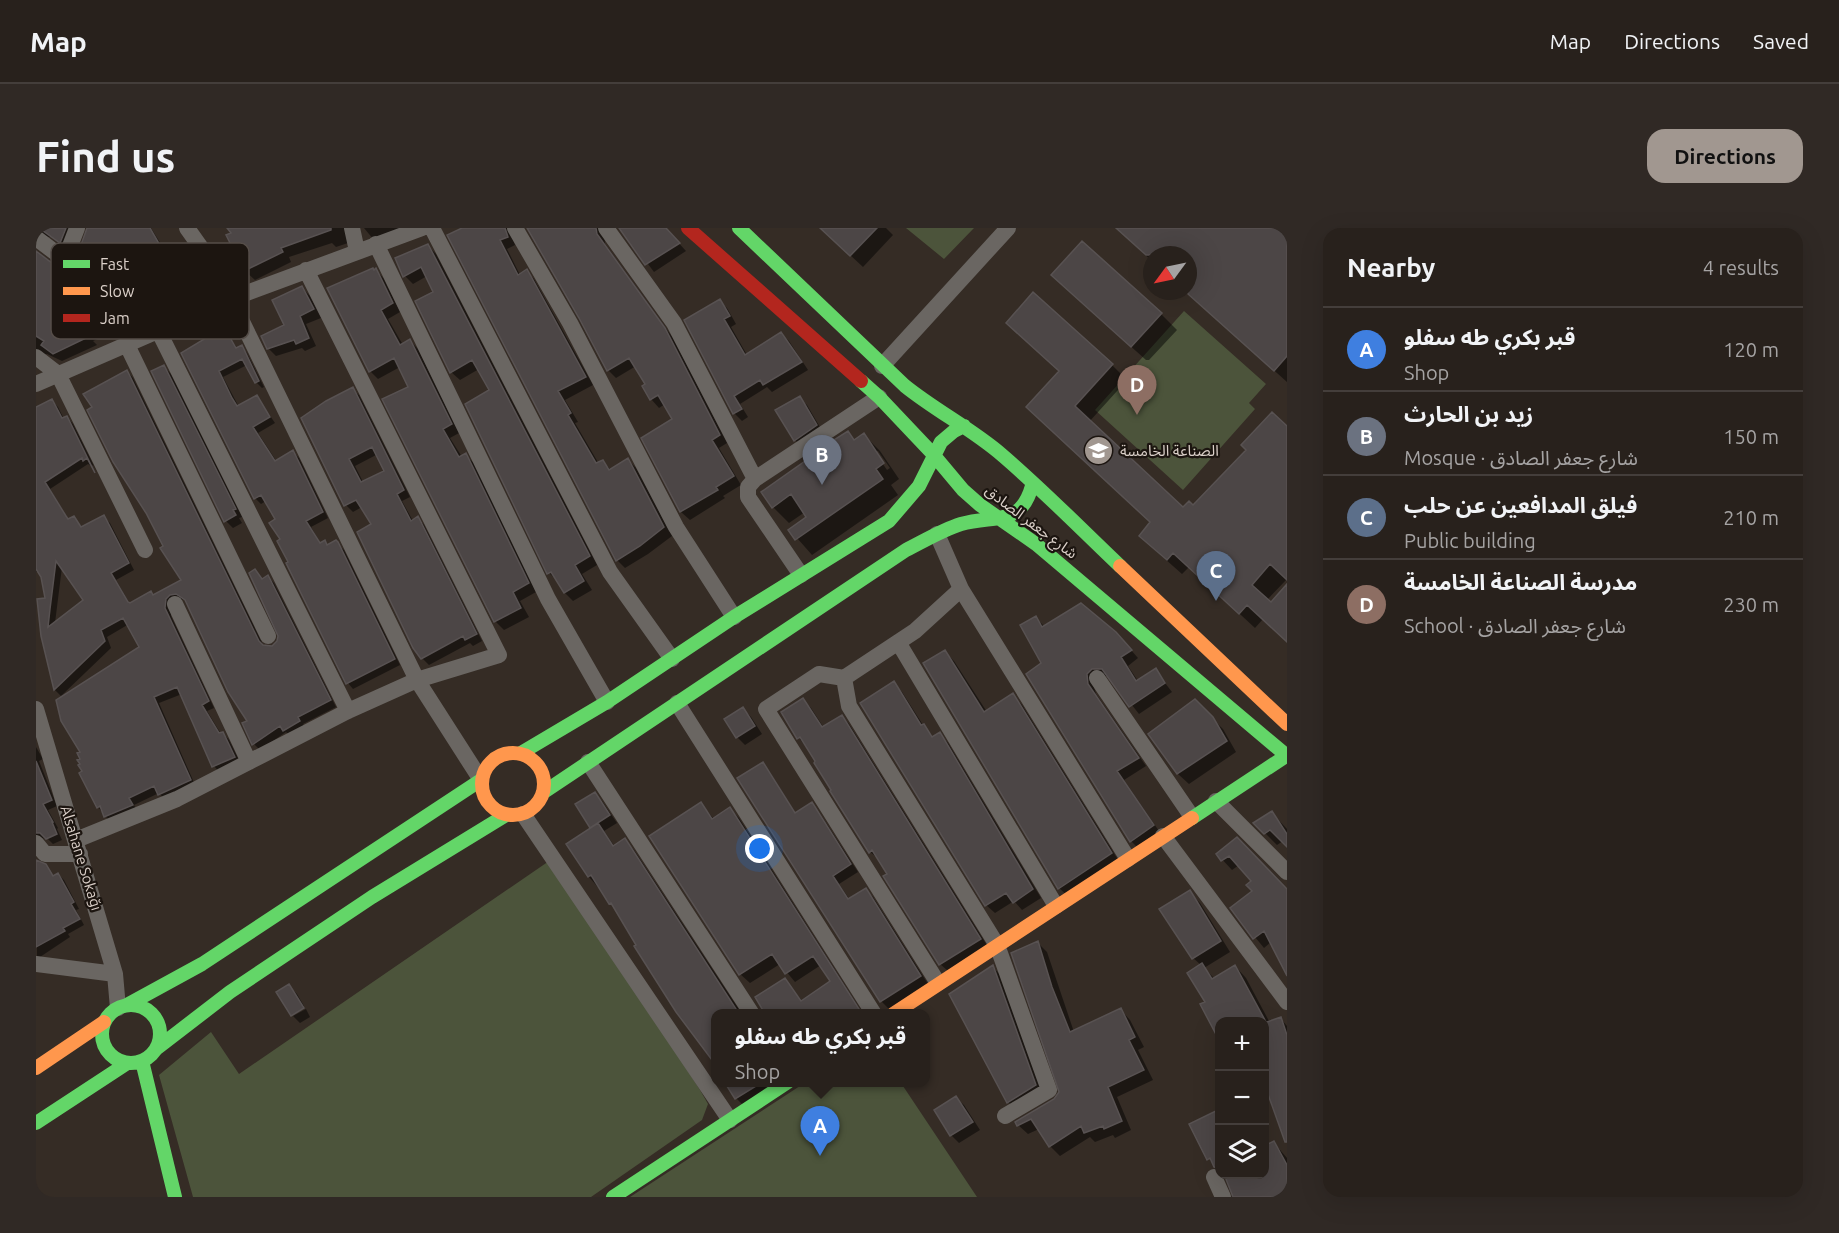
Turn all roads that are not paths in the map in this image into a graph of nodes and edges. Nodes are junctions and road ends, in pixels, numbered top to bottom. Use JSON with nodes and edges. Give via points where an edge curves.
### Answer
{"nodes":[{"id":1,"x":77,"y":228,"type":"edge"},
{"id":2,"x":187,"y":228,"type":"edge"},
{"id":3,"x":352,"y":228,"type":"edge"},
{"id":4,"x":422,"y":228,"type":"edge"},
{"id":5,"x":432,"y":228,"type":"edge"},
{"id":6,"x":515,"y":228,"type":"edge"},
{"id":7,"x":606,"y":228,"type":"edge"},
{"id":8,"x":688,"y":228,"type":"edge"},
{"id":9,"x":739,"y":228,"type":"edge"},
{"id":10,"x":1008,"y":228,"type":"edge"},
{"id":11,"x":36,"y":238,"type":"edge"},
{"id":12,"x":71,"y":243,"type":"edge"},
{"id":13,"x":197,"y":243,"type":"edge"},
{"id":14,"x":376,"y":244,"type":"junction"},
{"id":15,"x":51,"y":249,"type":"edge"},
{"id":16,"x":357,"y":251,"type":"junction"},
{"id":17,"x":306,"y":270,"type":"junction"},
{"id":18,"x":249,"y":292,"type":"edge"},
{"id":19,"x":249,"y":331,"type":"edge"},
{"id":20,"x":139,"y":339,"type":"edge"},
{"id":21,"x":162,"y":339,"type":"edge"},
{"id":22,"x":127,"y":345,"type":"junction"},
{"id":23,"x":36,"y":357,"type":"edge"},
{"id":24,"x":882,"y":366,"type":"junction"},
{"id":25,"x":58,"y":374,"type":"junction"},
{"id":26,"x":36,"y":384,"type":"edge"},
{"id":27,"x":879,"y":397,"type":"junction"},
{"id":28,"x":964,"y":426,"type":"junction"},
{"id":29,"x":932,"y":453,"type":"junction"},
{"id":30,"x":755,"y":479,"type":"junction"},
{"id":31,"x":1032,"y":486,"type":"junction"},
{"id":32,"x":998,"y":519,"type":"junction"},
{"id":33,"x":937,"y":534,"type":"junction"},
{"id":34,"x":145,"y":550,"type":"dead end"},
{"id":35,"x":801,"y":576,"type":"junction"},
{"id":36,"x":961,"y":589,"type":"junction"},
{"id":37,"x":175,"y":604,"type":"dead end"},
{"id":38,"x":734,"y":617,"type":"junction"},
{"id":39,"x":267,"y":636,"type":"dead end"},
{"id":40,"x":898,"y":642,"type":"junction"},
{"id":41,"x":672,"y":659,"type":"junction"},
{"id":42,"x":844,"y":678,"type":"junction"},
{"id":43,"x":1096,"y":678,"type":"dead end"},
{"id":44,"x":417,"y":680,"type":"junction"},
{"id":45,"x":607,"y":702,"type":"junction"},
{"id":46,"x":676,"y":703,"type":"junction"},
{"id":47,"x":36,"y":709,"type":"edge"},
{"id":48,"x":348,"y":711,"type":"junction"},
{"id":49,"x":1287,"y":724,"type":"edge"},
{"id":50,"x":521,"y":753,"type":"junction"},
{"id":51,"x":1287,"y":756,"type":"edge"},
{"id":52,"x":249,"y":762,"type":"junction"},
{"id":53,"x":588,"y":762,"type":"junction"},
{"id":54,"x":481,"y":780,"type":"junction"},
{"id":55,"x":543,"y":792,"type":"junction"},
{"id":56,"x":1216,"y":801,"type":"junction"},
{"id":57,"x":514,"y":814,"type":"junction"},
{"id":58,"x":1192,"y":817,"type":"junction"},
{"id":59,"x":1163,"y":836,"type":"junction"},
{"id":60,"x":36,"y":843,"type":"edge"},
{"id":61,"x":78,"y":847,"type":"junction"},
{"id":62,"x":1128,"y":859,"type":"junction"},
{"id":63,"x":1287,"y":872,"type":"edge"},
{"id":64,"x":1056,"y":906,"type":"junction"},
{"id":65,"x":997,"y":945,"type":"junction"},
{"id":66,"x":36,"y":964,"type":"edge"},
{"id":67,"x":115,"y":974,"type":"junction"},
{"id":68,"x":938,"y":983,"type":"junction"},
{"id":69,"x":1287,"y":1002,"type":"edge"},
{"id":70,"x":122,"y":1007,"type":"junction"},
{"id":71,"x":749,"y":1009,"type":"edge"},
{"id":72,"x":871,"y":1009,"type":"edge"},
{"id":73,"x":900,"y":1009,"type":"edge"},
{"id":74,"x":104,"y":1022,"type":"junction"},
{"id":75,"x":156,"y":1049,"type":"junction"},
{"id":76,"x":142,"y":1061,"type":"junction"},
{"id":77,"x":126,"y":1064,"type":"junction"},
{"id":78,"x":36,"y":1068,"type":"edge"},
{"id":79,"x":782,"y":1087,"type":"edge"},
{"id":80,"x":1005,"y":1116,"type":"dead end"},
{"id":81,"x":730,"y":1120,"type":"junction"},
{"id":82,"x":36,"y":1123,"type":"edge"},
{"id":83,"x":1214,"y":1177,"type":"dead end"},
{"id":84,"x":176,"y":1197,"type":"edge"},
{"id":85,"x":613,"y":1197,"type":"edge"},
{"id":86,"x":1222,"y":1197,"type":"edge"}],
"edges":[{"from":1,"to":12,"type":"street"},
{"from":2,"to":13,"type":"street"},
{"from":3,"to":16,"type":"street"},
{"from":4,"to":14,"type":"street"},
{"from":5,"to":41,"type":"street","via":[[610,572]]},
{"from":6,"to":38,"type":"street","via":[[570,322],[675,527]]},
{"from":7,"to":30,"type":"street","via":[[674,323]]},
{"from":8,"to":27,"type":"main road","name":"شارع جعفر الصادق"},
{"from":9,"to":24,"type":"main road","name":"شارع جعفر الصادق"},
{"from":10,"to":24,"type":"street"},
{"from":11,"to":15,"type":"street"},
{"from":14,"to":16,"type":"street"},
{"from":14,"to":45,"type":"street","via":[[548,599]]},
{"from":16,"to":17,"type":"street"},
{"from":17,"to":18,"type":"street"},
{"from":17,"to":44,"type":"street","via":[[499,655]]},
{"from":19,"to":44,"type":"street"},
{"from":20,"to":22,"type":"street"},
{"from":21,"to":48,"type":"street"},
{"from":22,"to":25,"type":"street"},
{"from":22,"to":39,"type":"street"},
{"from":23,"to":25,"type":"street"},
{"from":24,"to":28,"type":"main road","name":"شارع جعفر الصادق","via":[[927,404]]},
{"from":25,"to":26,"type":"street"},
{"from":25,"to":34,"type":"street"},
{"from":27,"to":29,"type":"main road","name":"شارع جعفر الصادق"},
{"from":27,"to":30,"type":"street"},
{"from":28,"to":29,"type":"main road","via":[[945,436]]},
{"from":28,"to":31,"type":"main road","name":"شارع جعفر الصادق","via":[[1002,455]]},
{"from":29,"to":32,"type":"main road","name":"شارع جعفر الصادق","via":[[963,490]]},
{"from":29,"to":35,"type":"main road","via":[[922,480],[889,521]]},
{"from":30,"to":35,"type":"street","via":[[748,488],[748,497]]},
{"from":31,"to":32,"type":"main road","via":[[1022,509]]},
{"from":31,"to":49,"type":"main road","name":"شارع جعفر الصادق"},
{"from":32,"to":33,"type":"main road","via":[[964,524]]},
{"from":32,"to":51,"type":"main road","name":"شارع جعفر الصادق","via":[[1036,544]]},
{"from":33,"to":36,"type":"street"},
{"from":33,"to":46,"type":"main road","via":[[906,550]]},
{"from":35,"to":38,"type":"main road"},
{"from":36,"to":40,"type":"street"},
{"from":36,"to":62,"type":"street"},
{"from":37,"to":52,"type":"street"},
{"from":38,"to":41,"type":"main road"},
{"from":40,"to":42,"type":"street"},
{"from":40,"to":64,"type":"street"},
{"from":41,"to":45,"type":"main road"},
{"from":42,"to":65,"type":"street","via":[[849,706]]},
{"from":42,"to":68,"type":"street","via":[[819,674],[766,709]]},
{"from":43,"to":58,"type":"street"},
{"from":44,"to":48,"type":"street"},
{"from":44,"to":54,"type":"street"},
{"from":45,"to":50,"type":"main road"},
{"from":46,"to":53,"type":"main road"},
{"from":46,"to":72,"type":"street"},
{"from":47,"to":61,"type":"street","name":"Alsahane Sokağı"},
{"from":48,"to":52,"type":"street"},
{"from":50,"to":54,"type":"main road","via":[[510,752],[491,761]]},
{"from":50,"to":55,"type":"main road","via":[[543,773]]},
{"from":51,"to":56,"type":"main road"},
{"from":52,"to":61,"type":"street"},
{"from":53,"to":55,"type":"main road"},
{"from":53,"to":71,"type":"street"},
{"from":54,"to":57,"type":"main road","via":[[490,806]]},
{"from":54,"to":70,"type":"main road","via":[[202,964]]},
{"from":55,"to":57,"type":"main road","via":[[532,809]]},
{"from":56,"to":58,"type":"main road"},
{"from":56,"to":63,"type":"street"},
{"from":57,"to":75,"type":"main road","via":[[372,897],[230,992]]},
{"from":57,"to":81,"type":"street"},
{"from":58,"to":59,"type":"main road"},
{"from":59,"to":62,"type":"main road"},
{"from":59,"to":69,"type":"street"},
{"from":60,"to":61,"type":"street","via":[[45,854]]},
{"from":61,"to":67,"type":"street","name":"Alsahane Sokağı"},
{"from":62,"to":64,"type":"main road"},
{"from":64,"to":65,"type":"main road"},
{"from":65,"to":68,"type":"main road"},
{"from":65,"to":80,"type":"street","via":[[1049,1090]]},
{"from":66,"to":67,"type":"street"},
{"from":67,"to":70,"type":"street","name":"Alsahane Sokağı"},
{"from":68,"to":73,"type":"main road"},
{"from":70,"to":74,"type":"main road"},
{"from":70,"to":75,"type":"main road","via":[[145,1009],[157,1022],[160,1031]]},
{"from":74,"to":77,"type":"main road","via":[[103,1042],[107,1051]]},
{"from":74,"to":78,"type":"main road"},
{"from":75,"to":76,"type":"main road"},
{"from":76,"to":77,"type":"main road"},
{"from":76,"to":84,"type":"main road"},
{"from":77,"to":82,"type":"main road"},
{"from":79,"to":81,"type":"main road"},
{"from":81,"to":85,"type":"main road"},
{"from":83,"to":86,"type":"street"}]}
